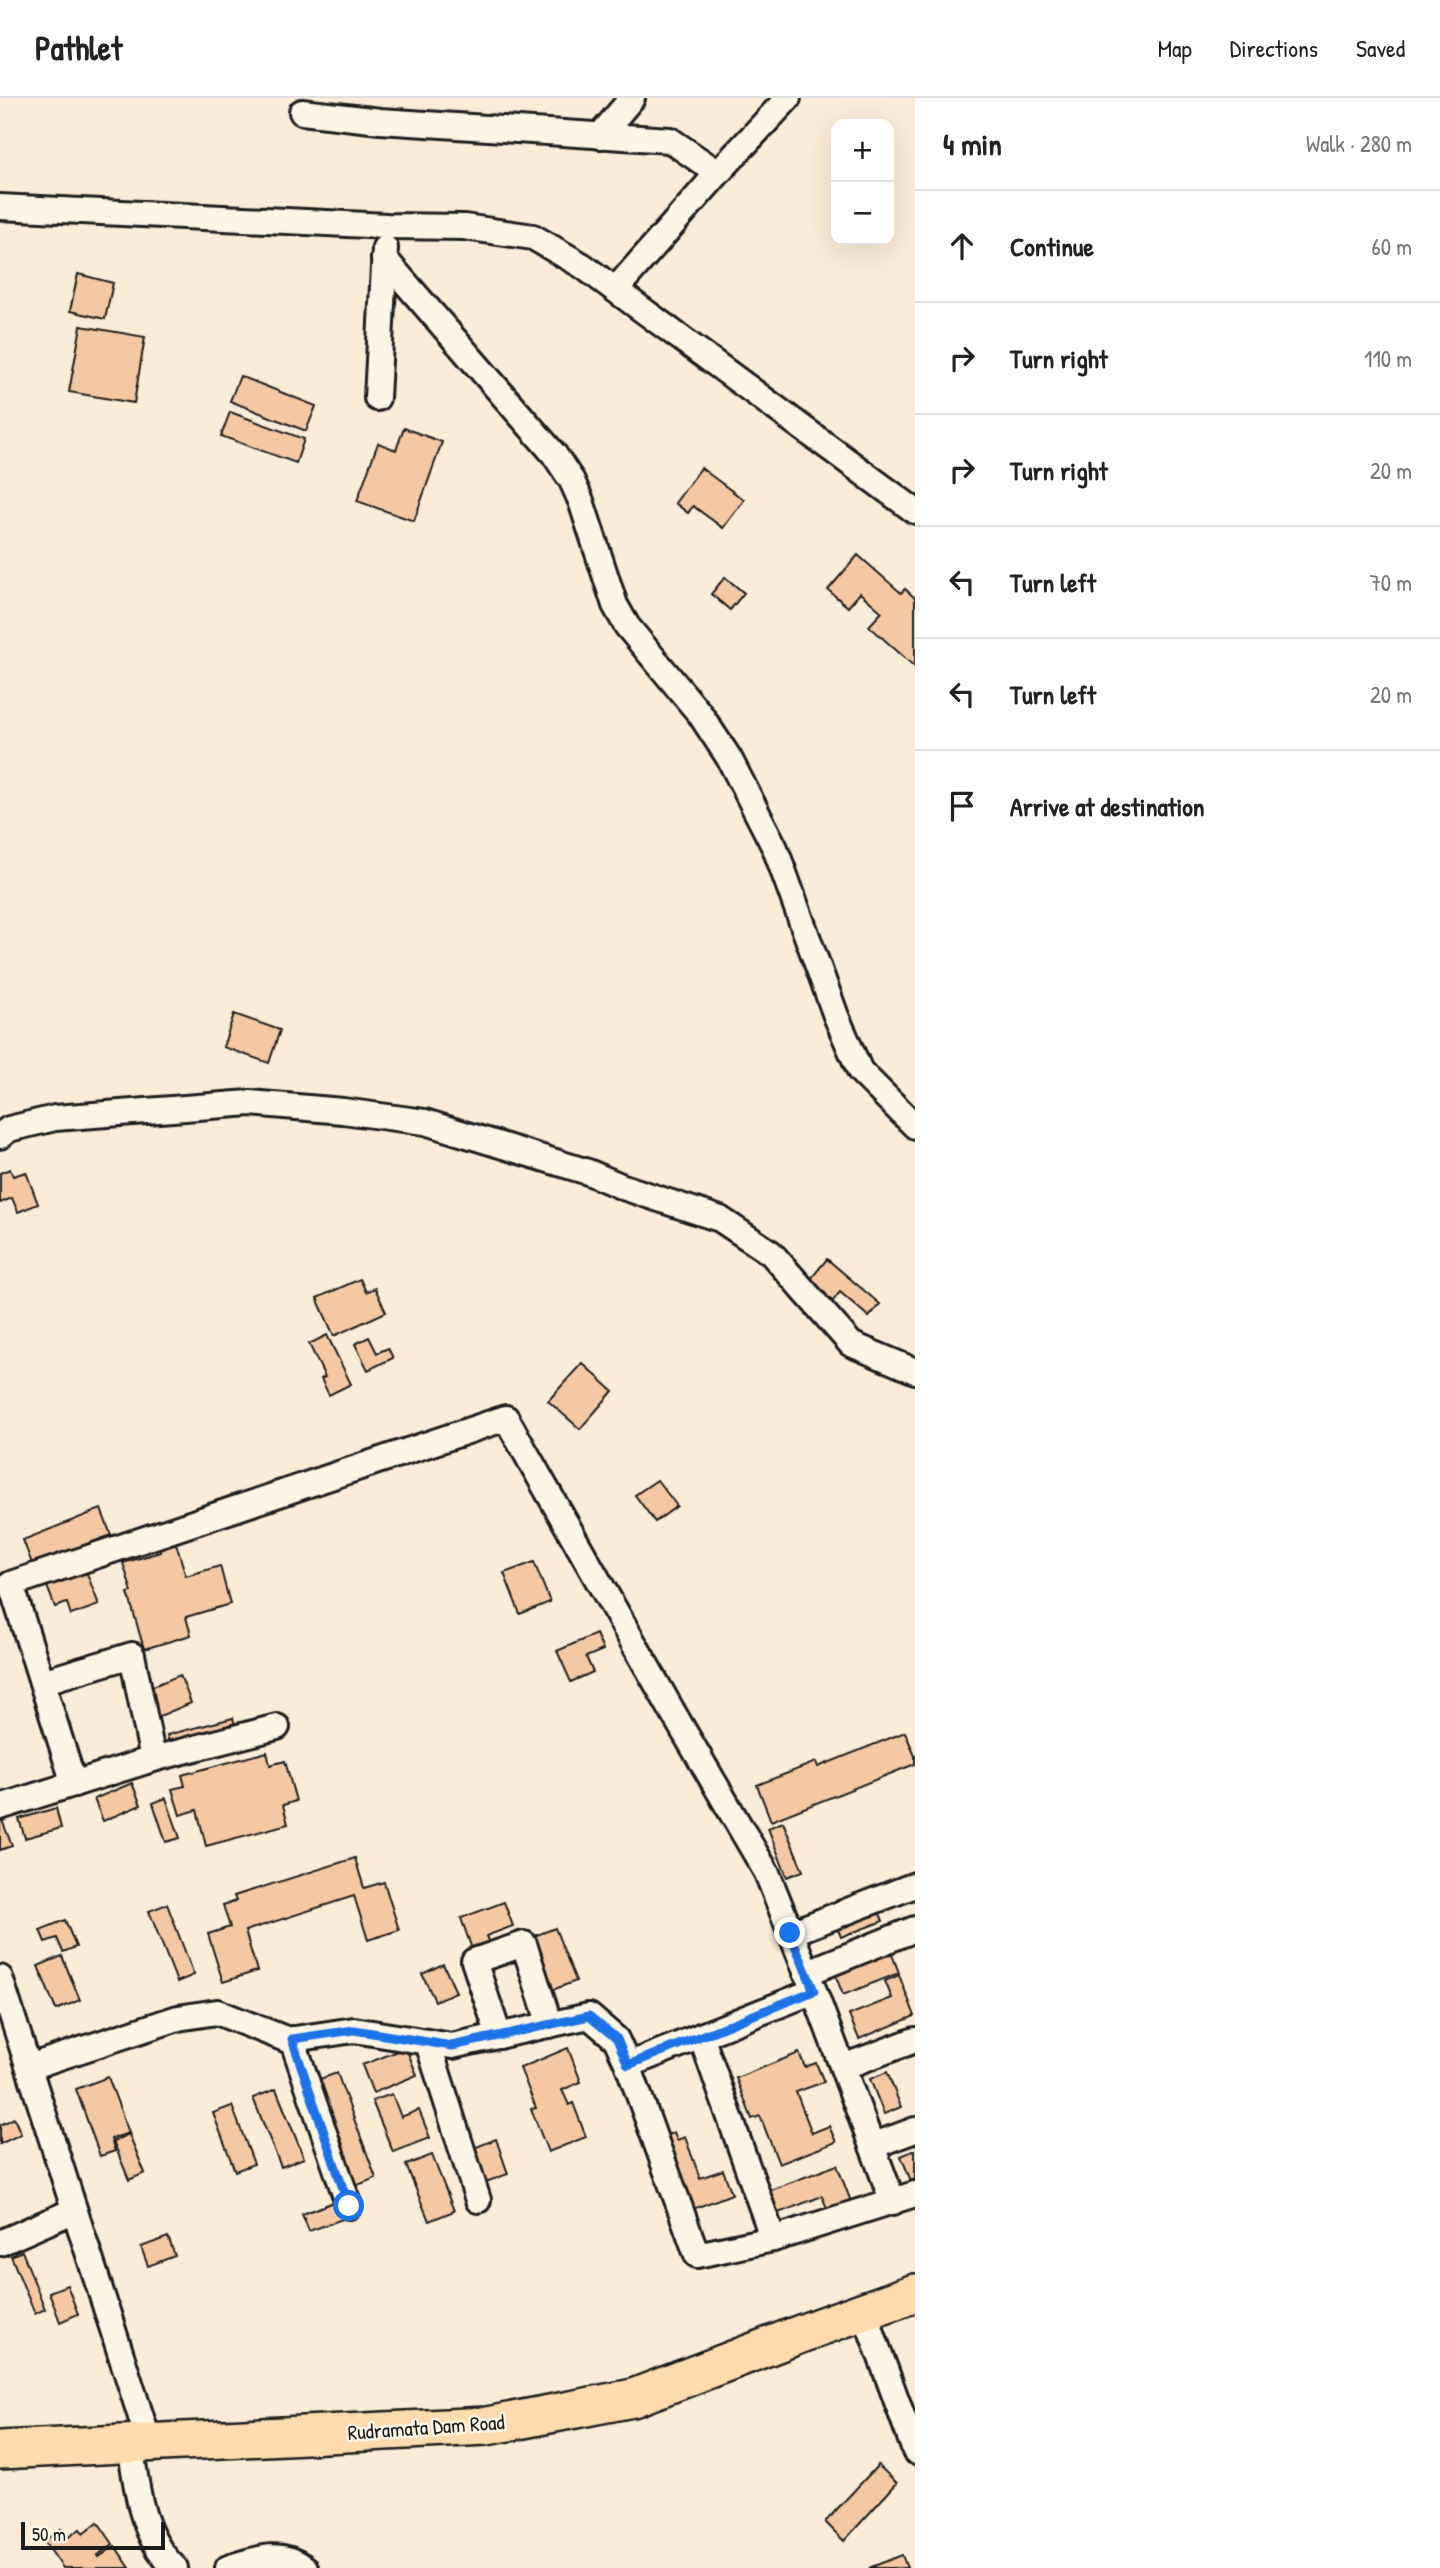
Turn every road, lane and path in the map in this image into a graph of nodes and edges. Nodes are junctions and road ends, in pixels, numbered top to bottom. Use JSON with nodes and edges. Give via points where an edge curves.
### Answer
{"nodes":[{"id":1,"x":632,"y":98,"type":"edge"},
{"id":2,"x":788,"y":98,"type":"edge"},
{"id":3,"x":384,"y":109,"type":"edge"},
{"id":4,"x":302,"y":112,"type":"dead end"},
{"id":5,"x":600,"y":136,"type":"junction"},
{"id":6,"x":718,"y":173,"type":"junction"},
{"id":7,"x":0,"y":207,"type":"edge"},
{"id":8,"x":387,"y":226,"type":"junction"},
{"id":9,"x":384,"y":258,"type":"junction"},
{"id":10,"x":616,"y":289,"type":"junction"},
{"id":11,"x":377,"y":398,"type":"dead end"},
{"id":12,"x":915,"y":511,"type":"edge"},
{"id":13,"x":914,"y":1124,"type":"edge"},
{"id":14,"x":0,"y":1136,"type":"edge"},
{"id":15,"x":915,"y":1371,"type":"edge"},
{"id":16,"x":42,"y":1682,"type":"junction"},
{"id":17,"x":277,"y":1727,"type":"dead end"},
{"id":18,"x":153,"y":1759,"type":"junction"},
{"id":19,"x":74,"y":1784,"type":"junction"},
{"id":20,"x":0,"y":1807,"type":"edge"},
{"id":21,"x":915,"y":1885,"type":"edge"},
{"id":22,"x":915,"y":1928,"type":"edge"},
{"id":23,"x":790,"y":1933,"type":"junction"},
{"id":24,"x":0,"y":1978,"type":"edge"},
{"id":25,"x":810,"y":1982,"type":"junction"},
{"id":26,"x":550,"y":2025,"type":"junction"},
{"id":27,"x":499,"y":2036,"type":"junction"},
{"id":28,"x":701,"y":2036,"type":"junction"},
{"id":29,"x":292,"y":2039,"type":"junction"},
{"id":30,"x":915,"y":2040,"type":"edge"},
{"id":31,"x":428,"y":2043,"type":"junction"},
{"id":32,"x":628,"y":2065,"type":"junction"},
{"id":33,"x":29,"y":2067,"type":"junction"},
{"id":34,"x":843,"y":2067,"type":"junction"},
{"id":35,"x":915,"y":2130,"type":"edge"},
{"id":36,"x":872,"y":2146,"type":"junction"},
{"id":37,"x":904,"y":2198,"type":"edge"},
{"id":38,"x":478,"y":2200,"type":"dead end"},
{"id":39,"x":349,"y":2206,"type":"dead end"},
{"id":40,"x":73,"y":2211,"type":"junction"},
{"id":41,"x":773,"y":2239,"type":"junction"},
{"id":42,"x":0,"y":2243,"type":"edge"},
{"id":43,"x":915,"y":2293,"type":"edge"},
{"id":44,"x":864,"y":2311,"type":"junction"},
{"id":45,"x":140,"y":2443,"type":"junction"},
{"id":46,"x":0,"y":2450,"type":"edge"},
{"id":47,"x":915,"y":2451,"type":"edge"},
{"id":48,"x":175,"y":2568,"type":"edge"},
{"id":49,"x":229,"y":2568,"type":"edge"},
{"id":50,"x":305,"y":2568,"type":"edge"}],
"edges":[{"from":1,"to":5,"type":"street"},
{"from":2,"to":6,"type":"street"},
{"from":3,"to":4,"type":"street"},
{"from":3,"to":5,"type":"street"},
{"from":5,"to":6,"type":"street","via":[[670,140]]},
{"from":6,"to":10,"type":"street"},
{"from":7,"to":8,"type":"street"},
{"from":8,"to":9,"type":"street"},
{"from":8,"to":10,"type":"street","via":[[464,227],[533,237]]},
{"from":9,"to":11,"type":"street"},
{"from":9,"to":13,"type":"street","via":[[554,454],[572,481],[615,605],[729,758],[775,848],[860,1071]]},
{"from":10,"to":12,"type":"street"},
{"from":14,"to":15,"type":"street","via":[[9,1129],[55,1118],[250,1103],[425,1122],[720,1219],[771,1253],[850,1344]]},
{"from":16,"to":18,"type":"street","via":[[132,1655]]},
{"from":16,"to":19,"type":"street"},
{"from":16,"to":23,"type":"street","via":[[11,1584],[506,1418],[767,1873]]},
{"from":17,"to":18,"type":"street"},
{"from":18,"to":19,"type":"street"},
{"from":19,"to":20,"type":"street"},
{"from":21,"to":23,"type":"street"},
{"from":22,"to":25,"type":"street"},
{"from":23,"to":25,"type":"street"},
{"from":24,"to":33,"type":"street"},
{"from":25,"to":28,"type":"street"},
{"from":25,"to":34,"type":"street"},
{"from":26,"to":27,"type":"street"},
{"from":26,"to":27,"type":"street","via":[[524,1944],[474,1961]]},
{"from":26,"to":32,"type":"street","via":[[589,2016],[617,2039]]},
{"from":27,"to":31,"type":"street","via":[[452,2046]]},
{"from":28,"to":32,"type":"street"},
{"from":28,"to":41,"type":"street"},
{"from":29,"to":31,"type":"street","via":[[354,2030]]},
{"from":29,"to":33,"type":"street","via":[[217,2012],[178,2018]]},
{"from":29,"to":39,"type":"street"},
{"from":30,"to":34,"type":"street"},
{"from":31,"to":38,"type":"street"},
{"from":32,"to":41,"type":"street","via":[[697,2255]]},
{"from":33,"to":40,"type":"street"},
{"from":34,"to":36,"type":"street"},
{"from":35,"to":36,"type":"street"},
{"from":36,"to":37,"type":"street"},
{"from":37,"to":41,"type":"street"},
{"from":40,"to":42,"type":"street"},
{"from":40,"to":45,"type":"street"},
{"from":43,"to":44,"type":"highway","name":"Rudramata Dam Road"},
{"from":44,"to":45,"type":"highway","name":"Rudramata Dam Road","via":[[632,2398],[486,2426]]},
{"from":44,"to":47,"type":"street"},
{"from":45,"to":46,"type":"highway","name":"Rudramata Dam Road"},
{"from":45,"to":48,"type":"street","via":[[142,2515],[154,2542]]},
{"from":49,"to":50,"type":"street","via":[[277,2556]]}]}
